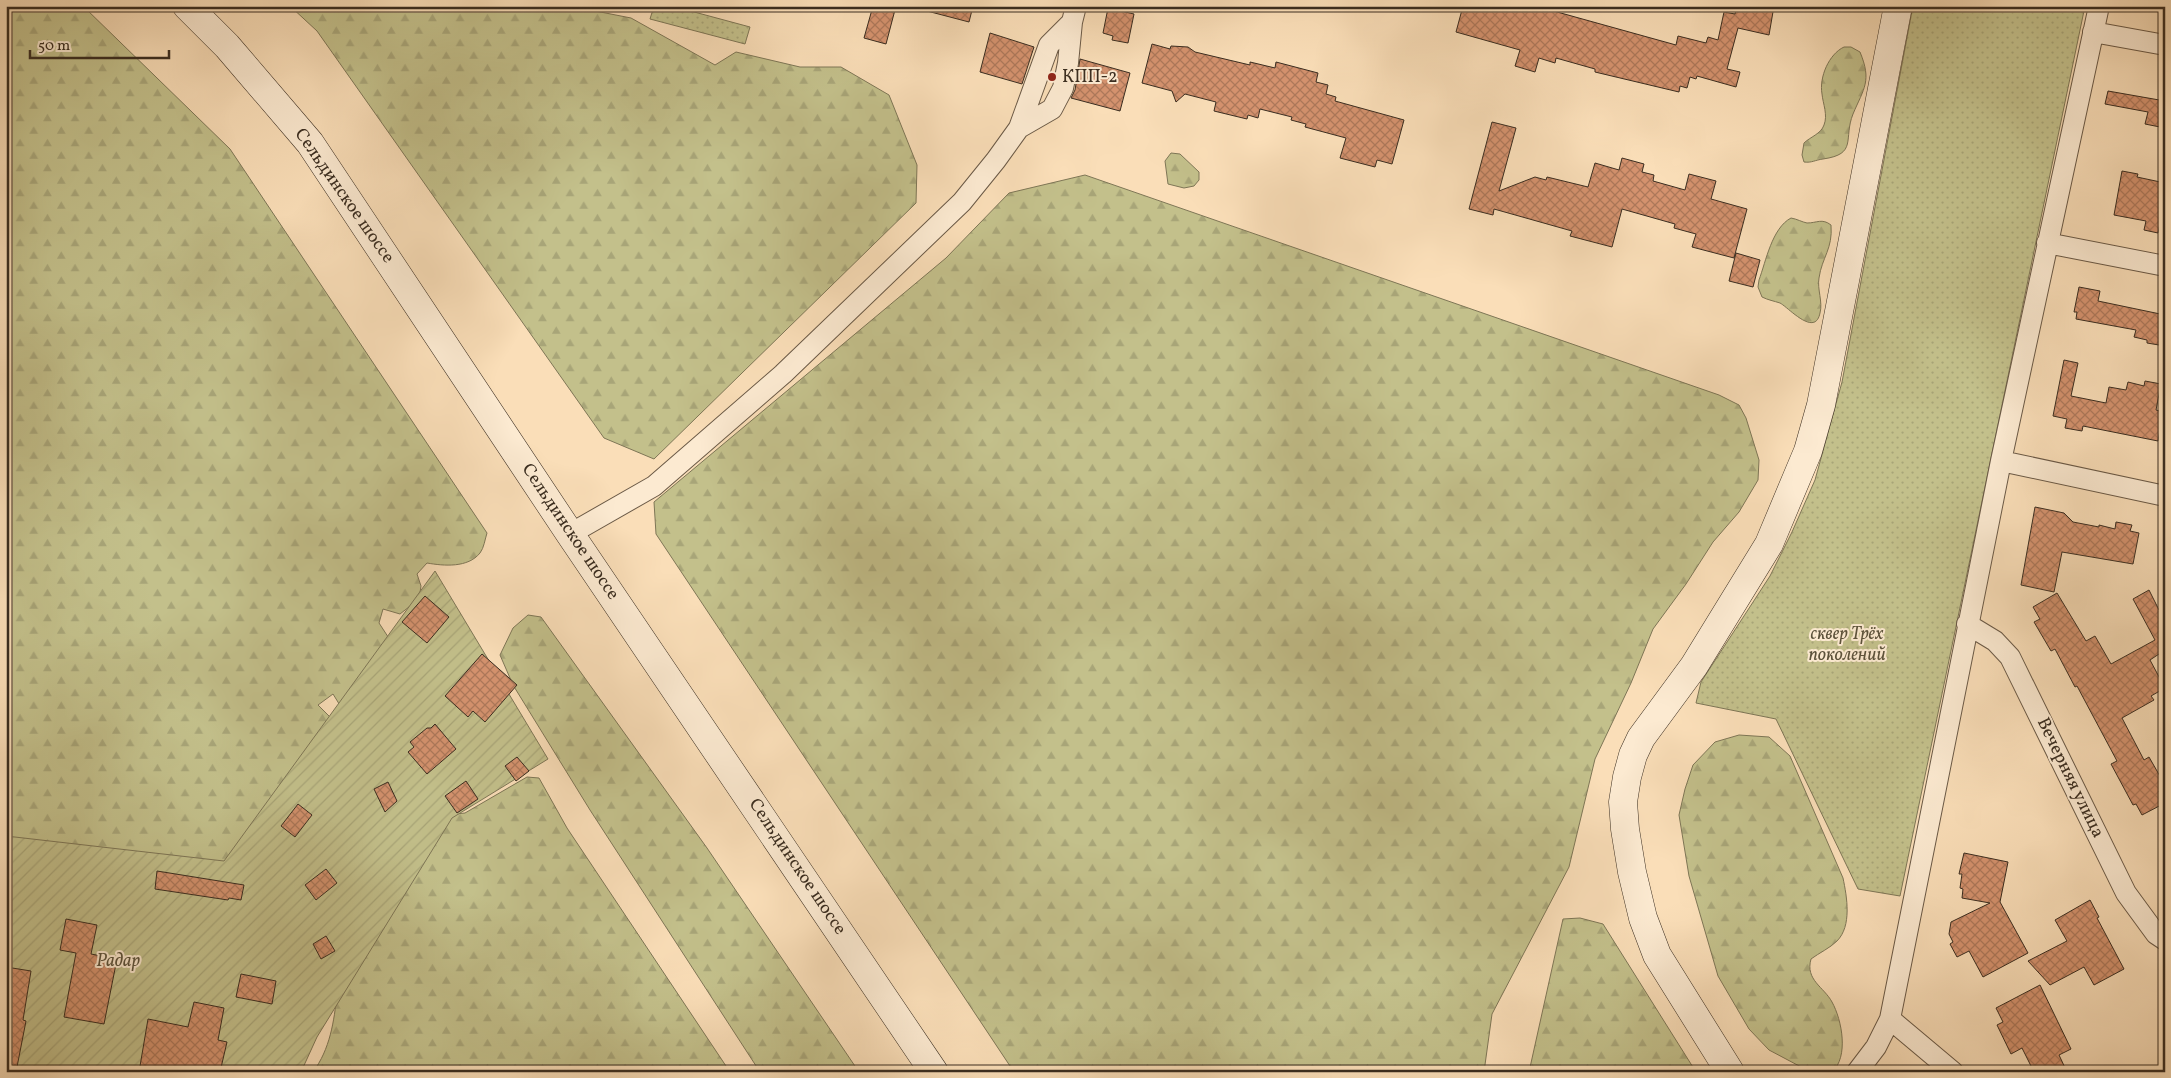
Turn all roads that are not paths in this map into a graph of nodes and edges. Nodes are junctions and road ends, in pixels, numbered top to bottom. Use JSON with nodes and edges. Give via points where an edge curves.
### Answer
{"nodes":[{"id":1,"x":187,"y":6,"type":"edge"},
{"id":2,"x":1898,"y":6,"type":"edge"},
{"id":3,"x":2099,"y":6,"type":"edge"},
{"id":4,"x":1074,"y":14,"type":"edge"},
{"id":5,"x":2094,"y":32,"type":"junction"},
{"id":6,"x":2165,"y":46,"type":"edge"},
{"id":7,"x":1019,"y":128,"type":"junction"},
{"id":8,"x":2047,"y":243,"type":"junction"},
{"id":9,"x":2165,"y":266,"type":"edge"},
{"id":10,"x":2000,"y":461,"type":"junction"},
{"id":11,"x":2163,"y":499,"type":"edge"},
{"id":12,"x":570,"y":534,"type":"junction"},
{"id":13,"x":1967,"y":624,"type":"junction"},
{"id":14,"x":2165,"y":940,"type":"edge"},
{"id":15,"x":1890,"y":1019,"type":"junction"},
{"id":16,"x":934,"y":1072,"type":"edge"},
{"id":17,"x":1730,"y":1072,"type":"edge"},
{"id":18,"x":1857,"y":1072,"type":"edge"},
{"id":19,"x":1953,"y":1072,"type":"edge"}],
"edges":[{"from":1,"to":12,"type":"main road","name":"Сельдинское шоссе","via":[[227,46],[310,143]]},
{"from":2,"to":17,"type":"main road","via":[[1821,405],[1808,451],[1768,544],[1694,666],[1641,738],[1626,777],[1623,802],[1625,829],[1643,918],[1658,955]]},
{"from":3,"to":5,"type":"street"},
{"from":4,"to":7,"type":"street","via":[[1049,45]]},
{"from":4,"to":7,"type":"street","via":[[1068,63],[1059,95],[1052,109]]},
{"from":5,"to":6,"type":"street"},
{"from":5,"to":8,"type":"street"},
{"from":7,"to":12,"type":"street","via":[[962,202],[783,374],[654,486]]},
{"from":8,"to":9,"type":"street"},
{"from":8,"to":10,"type":"street"},
{"from":10,"to":11,"type":"street"},
{"from":10,"to":13,"type":"street"},
{"from":12,"to":16,"type":"main road","name":"Сельдинское шоссе"},
{"from":13,"to":14,"type":"street","name":"Вечерняя улица","via":[[1995,641],[2010,656],[2126,894],[2156,934]]},
{"from":13,"to":15,"type":"street"},
{"from":15,"to":18,"type":"street","via":[[1876,1047]]},
{"from":15,"to":19,"type":"street"}]}
